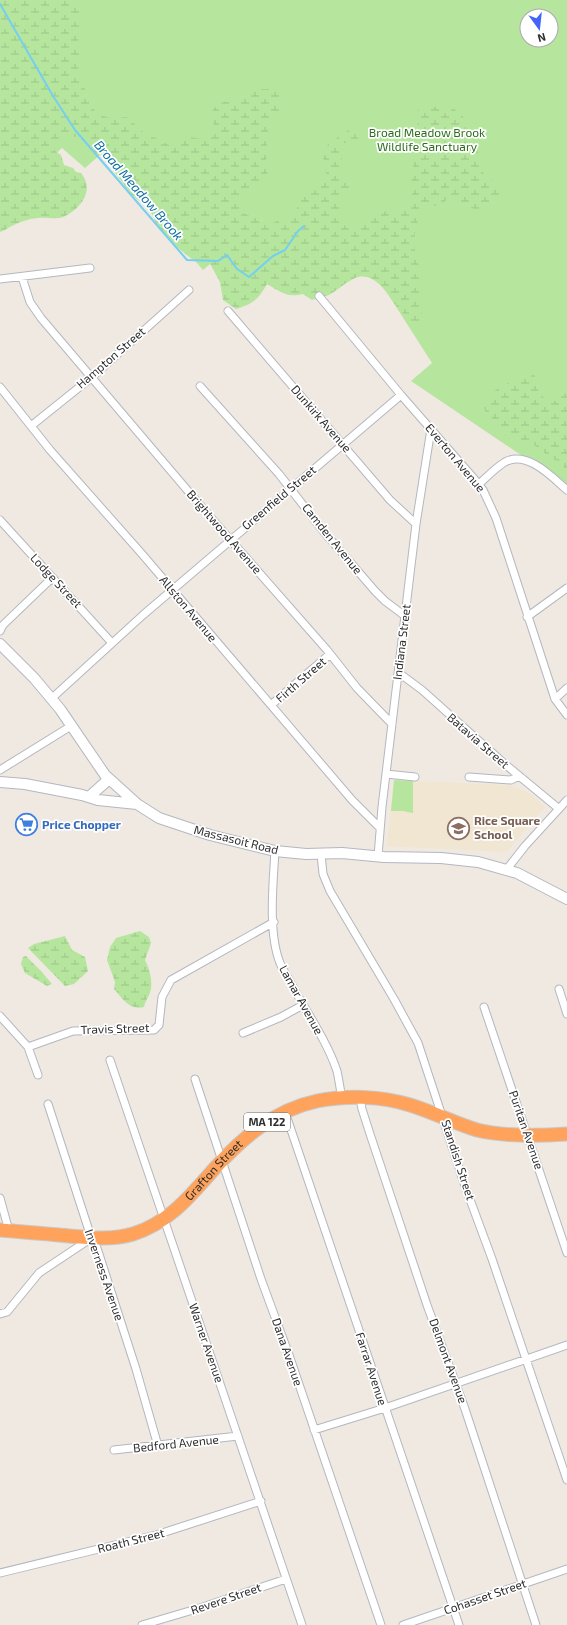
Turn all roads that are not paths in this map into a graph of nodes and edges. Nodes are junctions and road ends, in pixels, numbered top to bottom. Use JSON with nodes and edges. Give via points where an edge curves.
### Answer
{"nodes":[{"id":1,"x":90,"y":268,"type":"dead end"},
{"id":2,"x":22,"y":277,"type":"junction"},
{"id":3,"x":0,"y":280,"type":"edge"},
{"id":4,"x":189,"y":290,"type":"dead end"},
{"id":5,"x":319,"y":296,"type":"dead end"},
{"id":6,"x":228,"y":311,"type":"dead end"},
{"id":7,"x":92,"y":377,"type":"junction"},
{"id":8,"x":200,"y":386,"type":"dead end"},
{"id":9,"x":0,"y":387,"type":"edge"},
{"id":10,"x":401,"y":395,"type":"junction"},
{"id":11,"x":31,"y":426,"type":"junction"},
{"id":12,"x":431,"y":429,"type":"junction"},
{"id":13,"x":343,"y":445,"type":"junction"},
{"id":14,"x":479,"y":484,"type":"junction"},
{"id":15,"x":291,"y":488,"type":"junction"},
{"id":16,"x":567,"y":490,"type":"edge"},
{"id":17,"x":0,"y":520,"type":"edge"},
{"id":18,"x":416,"y":524,"type":"junction"},
{"id":19,"x":231,"y":540,"type":"junction"},
{"id":20,"x":52,"y":578,"type":"junction"},
{"id":21,"x":567,"y":588,"type":"edge"},
{"id":22,"x":173,"y":590,"type":"junction"},
{"id":23,"x":405,"y":616,"type":"junction"},
{"id":24,"x":527,"y":617,"type":"junction"},
{"id":25,"x":0,"y":631,"type":"edge"},
{"id":26,"x":112,"y":643,"type":"junction"},
{"id":27,"x":0,"y":644,"type":"edge"},
{"id":28,"x":330,"y":654,"type":"junction"},
{"id":29,"x":399,"y":672,"type":"junction"},
{"id":30,"x":567,"y":688,"type":"edge"},
{"id":31,"x":51,"y":699,"type":"junction"},
{"id":32,"x":555,"y":699,"type":"junction"},
{"id":33,"x":272,"y":705,"type":"junction"},
{"id":34,"x":567,"y":715,"type":"edge"},
{"id":35,"x":392,"y":724,"type":"junction"},
{"id":36,"x":71,"y":726,"type":"junction"},
{"id":37,"x":0,"y":770,"type":"edge"},
{"id":38,"x":386,"y":774,"type":"junction"},
{"id":39,"x":519,"y":776,"type":"junction"},
{"id":40,"x":415,"y":777,"type":"dead end"},
{"id":41,"x":469,"y":777,"type":"dead end"},
{"id":42,"x":109,"y":779,"type":"junction"},
{"id":43,"x":0,"y":782,"type":"edge"},
{"id":44,"x":116,"y":787,"type":"junction"},
{"id":45,"x":93,"y":798,"type":"junction"},
{"id":46,"x":567,"y":800,"type":"edge"},
{"id":47,"x":137,"y":804,"type":"junction"},
{"id":48,"x":558,"y":808,"type":"junction"},
{"id":49,"x":380,"y":828,"type":"junction"},
{"id":50,"x":275,"y":851,"type":"junction"},
{"id":51,"x":321,"y":854,"type":"junction"},
{"id":52,"x":378,"y":856,"type":"junction"},
{"id":53,"x":507,"y":869,"type":"junction"},
{"id":54,"x":567,"y":899,"type":"edge"},
{"id":55,"x":274,"y":922,"type":"junction"},
{"id":56,"x":559,"y":989,"type":"dead end"},
{"id":57,"x":303,"y":1005,"type":"junction"},
{"id":58,"x":484,"y":1007,"type":"dead end"},
{"id":59,"x":567,"y":1014,"type":"edge"},
{"id":60,"x":0,"y":1016,"type":"edge"},
{"id":61,"x":243,"y":1033,"type":"dead end"},
{"id":62,"x":28,"y":1046,"type":"junction"},
{"id":63,"x":110,"y":1060,"type":"dead end"},
{"id":64,"x":38,"y":1075,"type":"dead end"},
{"id":65,"x":195,"y":1079,"type":"dead end"},
{"id":66,"x":342,"y":1098,"type":"junction"},
{"id":67,"x":360,"y":1098,"type":"junction"},
{"id":68,"x":48,"y":1104,"type":"dead end"},
{"id":69,"x":285,"y":1112,"type":"junction"},
{"id":70,"x":444,"y":1118,"type":"junction"},
{"id":71,"x":567,"y":1134,"type":"edge"},
{"id":72,"x":528,"y":1135,"type":"junction"},
{"id":73,"x":222,"y":1161,"type":"junction"},
{"id":74,"x":0,"y":1198,"type":"edge"},
{"id":75,"x":164,"y":1219,"type":"junction"},
{"id":76,"x":5,"y":1231,"type":"edge"},
{"id":77,"x":91,"y":1238,"type":"junction"},
{"id":78,"x":567,"y":1253,"type":"edge"},
{"id":79,"x":0,"y":1314,"type":"edge"},
{"id":80,"x":567,"y":1345,"type":"edge"},
{"id":81,"x":526,"y":1359,"type":"junction"},
{"id":82,"x":455,"y":1383,"type":"junction"},
{"id":83,"x":384,"y":1408,"type":"junction"},
{"id":84,"x":314,"y":1430,"type":"junction"},
{"id":85,"x":238,"y":1436,"type":"junction"},
{"id":86,"x":158,"y":1446,"type":"junction"},
{"id":87,"x":114,"y":1450,"type":"dead end"},
{"id":88,"x":567,"y":1480,"type":"edge"},
{"id":89,"x":261,"y":1501,"type":"junction"},
{"id":90,"x":567,"y":1570,"type":"edge"},
{"id":91,"x":0,"y":1573,"type":"edge"},
{"id":92,"x":286,"y":1579,"type":"junction"},
{"id":93,"x":523,"y":1584,"type":"junction"},
{"id":94,"x":453,"y":1608,"type":"junction"},
{"id":95,"x":142,"y":1625,"type":"edge"},
{"id":96,"x":302,"y":1625,"type":"edge"},
{"id":97,"x":381,"y":1625,"type":"edge"},
{"id":98,"x":403,"y":1625,"type":"edge"},
{"id":99,"x":458,"y":1625,"type":"edge"},
{"id":100,"x":536,"y":1625,"type":"edge"}],
"edges":[{"from":1,"to":2,"type":"street"},
{"from":2,"to":3,"type":"street"},
{"from":2,"to":7,"type":"street","name":"Brightwood Avenue","via":[[25,291],[34,309]]},
{"from":4,"to":7,"type":"street","name":"Hampton Street"},
{"from":5,"to":10,"type":"street","name":"Everton Avenue"},
{"from":6,"to":13,"type":"street","name":"Dunkirk Avenue"},
{"from":7,"to":11,"type":"street","name":"Hampton Street"},
{"from":7,"to":19,"type":"street","name":"Brightwood Avenue"},
{"from":8,"to":15,"type":"street","name":"Camden Avenue"},
{"from":9,"to":11,"type":"street","name":"Allston Avenue"},
{"from":10,"to":12,"type":"street","name":"Everton Avenue"},
{"from":10,"to":13,"type":"street","name":"Greenfield Street"},
{"from":11,"to":22,"type":"street","name":"Allston Avenue"},
{"from":12,"to":14,"type":"street","name":"Everton Avenue"},
{"from":12,"to":18,"type":"street","name":"Indiana Street"},
{"from":13,"to":15,"type":"street","name":"Greenfield Street"},
{"from":13,"to":18,"type":"street","name":"Dunkirk Avenue","via":[[398,508]]},
{"from":14,"to":16,"type":"street","via":[[504,462],[520,459],[542,469]]},
{"from":14,"to":24,"type":"street","name":"Everton Avenue","via":[[496,518]]},
{"from":15,"to":19,"type":"street","name":"Greenfield Street"},
{"from":15,"to":23,"type":"street","name":"Camden Avenue","via":[[324,532],[375,591]]},
{"from":17,"to":20,"type":"street","name":"Lodge Street"},
{"from":18,"to":23,"type":"street","name":"Indiana Street"},
{"from":19,"to":22,"type":"street","name":"Greenfield Street"},
{"from":19,"to":28,"type":"street","name":"Brightwood Avenue"},
{"from":20,"to":25,"type":"street"},
{"from":20,"to":26,"type":"street","name":"Lodge Street"},
{"from":21,"to":24,"type":"street"},
{"from":22,"to":26,"type":"street","name":"Greenfield Street"},
{"from":22,"to":33,"type":"street","name":"Allston Avenue"},
{"from":23,"to":29,"type":"street","name":"Indiana Street"},
{"from":24,"to":32,"type":"street","name":"Everton Avenue"},
{"from":26,"to":31,"type":"street","name":"Greenfield Street"},
{"from":27,"to":31,"type":"main road","name":"Massasoit Road"},
{"from":28,"to":33,"type":"street","name":"Firth Street"},
{"from":28,"to":35,"type":"street","name":"Brightwood Avenue","via":[[357,688]]},
{"from":29,"to":35,"type":"street","name":"Indiana Street"},
{"from":29,"to":39,"type":"street","name":"Batavia Street"},
{"from":30,"to":32,"type":"street"},
{"from":31,"to":36,"type":"main road","name":"Massasoit Road"},
{"from":32,"to":34,"type":"street","name":"Everton Avenue"},
{"from":33,"to":49,"type":"street","name":"Allston Avenue","via":[[352,800]]},
{"from":35,"to":38,"type":"street","name":"Indiana Street"},
{"from":36,"to":37,"type":"street"},
{"from":36,"to":42,"type":"main road","name":"Massasoit Road"},
{"from":38,"to":40,"type":"street"},
{"from":38,"to":49,"type":"street","name":"Indiana Street"},
{"from":39,"to":41,"type":"street","via":[[511,780]]},
{"from":39,"to":48,"type":"street","name":"Batavia Street"},
{"from":42,"to":44,"type":"main road","name":"Massasoit Road"},
{"from":42,"to":45,"type":"main road"},
{"from":43,"to":45,"type":"main road","via":[[25,784]]},
{"from":44,"to":45,"type":"main road"},
{"from":44,"to":47,"type":"main road","name":"Massasoit Road"},
{"from":45,"to":47,"type":"main road"},
{"from":46,"to":48,"type":"street"},
{"from":47,"to":50,"type":"main road","name":"Massasoit Road","via":[[159,818],[191,829]]},
{"from":48,"to":53,"type":"street"},
{"from":49,"to":52,"type":"street","name":"Indiana Street"},
{"from":50,"to":51,"type":"main road","name":"Massasoit Road"},
{"from":50,"to":55,"type":"street","name":"Lamar Avenue"},
{"from":51,"to":52,"type":"main road","name":"Massasoit Road"},
{"from":51,"to":70,"type":"street","name":"Standish Street","via":[[330,891],[418,1043]]},
{"from":52,"to":53,"type":"main road","name":"Massasoit Road","via":[[453,858]]},
{"from":53,"to":54,"type":"main road","name":"Massasoit Road"},
{"from":55,"to":57,"type":"street","name":"Lamar Avenue","via":[[275,943],[280,963]]},
{"from":55,"to":62,"type":"street","name":"Travis Street","via":[[171,980],[162,997],[159,1025],[154,1030],[73,1030]]},
{"from":56,"to":59,"type":"street"},
{"from":57,"to":61,"type":"street"},
{"from":57,"to":66,"type":"street","name":"Lamar Avenue","via":[[334,1065]]},
{"from":58,"to":72,"type":"street","name":"Puritan Avenue"},
{"from":60,"to":62,"type":"street"},
{"from":62,"to":64,"type":"street"},
{"from":63,"to":75,"type":"street","name":"Warner Avenue"},
{"from":65,"to":73,"type":"street","name":"Dana Avenue"},
{"from":66,"to":67,"type":"highway","name":"Grafton Street","number":"MA 122"},
{"from":66,"to":69,"type":"highway","name":"Grafton Street","number":"MA 122","via":[[307,1104]]},
{"from":67,"to":70,"type":"highway","name":"Grafton Street","number":"MA 122","via":[[400,1102]]},
{"from":67,"to":82,"type":"street","name":"Delmont Avenue"},
{"from":68,"to":77,"type":"street","name":"Inverness Avenue"},
{"from":69,"to":73,"type":"highway","name":"Grafton Street","number":"MA 122","via":[[250,1133]]},
{"from":69,"to":83,"type":"street","name":"Farrar Avenue"},
{"from":70,"to":72,"type":"highway","name":"Grafton Street","number":"MA 122","via":[[482,1131]]},
{"from":70,"to":81,"type":"street","name":"Standish Street"},
{"from":71,"to":72,"type":"highway","name":"Grafton Street","number":"MA 122"},
{"from":72,"to":78,"type":"street","name":"Puritan Avenue"},
{"from":73,"to":75,"type":"highway","name":"Grafton Street","number":"MA 122","via":[[181,1205]]},
{"from":73,"to":84,"type":"street","name":"Dana Avenue"},
{"from":74,"to":76,"type":"street"},
{"from":75,"to":77,"type":"highway","name":"Grafton Street","number":"MA 122","via":[[132,1234]]},
{"from":75,"to":85,"type":"street","name":"Warner Avenue"},
{"from":76,"to":77,"type":"highway","name":"Grafton Street","number":"MA 122"},
{"from":77,"to":79,"type":"street","via":[[39,1274],[7,1312]]},
{"from":77,"to":86,"type":"street","name":"Inverness Avenue","via":[[97,1248]]},
{"from":80,"to":81,"type":"street"},
{"from":81,"to":82,"type":"street"},
{"from":81,"to":88,"type":"street","name":"Standish Street"},
{"from":82,"to":83,"type":"street"},
{"from":82,"to":93,"type":"street","name":"Delmont Avenue"},
{"from":83,"to":84,"type":"street"},
{"from":83,"to":94,"type":"street","name":"Farrar Avenue"},
{"from":84,"to":97,"type":"street","name":"Dana Avenue"},
{"from":85,"to":86,"type":"street","name":"Bedford Avenue"},
{"from":85,"to":89,"type":"street","name":"Warner Avenue"},
{"from":86,"to":87,"type":"street","name":"Bedford Avenue"},
{"from":89,"to":91,"type":"street","name":"Roath Street","via":[[156,1535]]},
{"from":89,"to":92,"type":"street","name":"Warner Avenue"},
{"from":90,"to":93,"type":"street","name":"Cohasset Street"},
{"from":92,"to":95,"type":"street","name":"Revere Street"},
{"from":92,"to":96,"type":"street","name":"Warner Avenue"},
{"from":93,"to":94,"type":"street","name":"Cohasset Street"},
{"from":93,"to":100,"type":"street","name":"Delmont Avenue"},
{"from":94,"to":98,"type":"street","name":"Cohasset Street"},
{"from":94,"to":99,"type":"street","name":"Farrar Avenue"}]}
